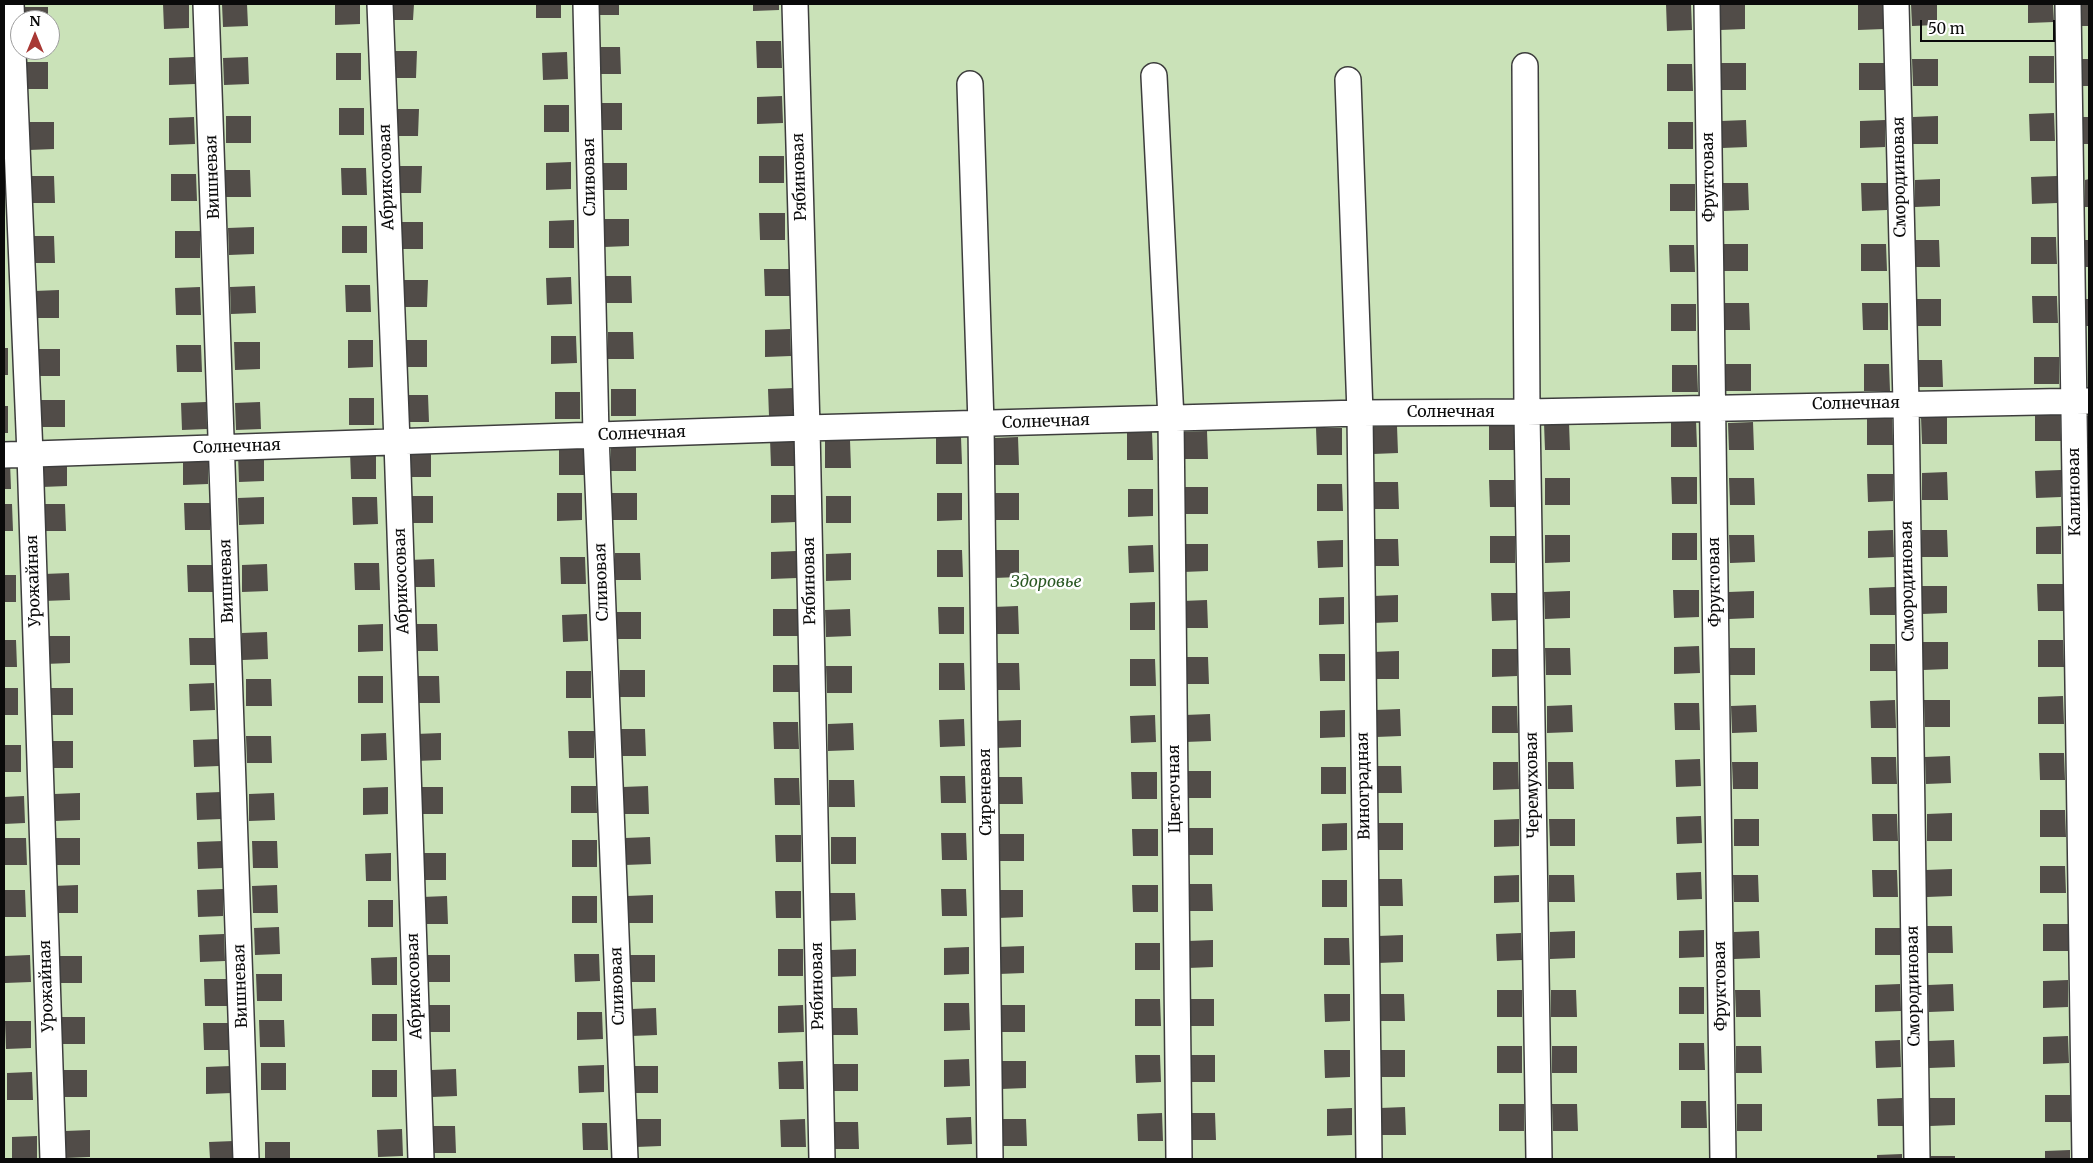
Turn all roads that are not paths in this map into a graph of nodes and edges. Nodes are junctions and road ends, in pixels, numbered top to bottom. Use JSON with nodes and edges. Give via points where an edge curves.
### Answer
{"nodes":[{"id":1,"x":11,"y":4,"type":"edge"},
{"id":2,"x":206,"y":4,"type":"edge"},
{"id":3,"x":380,"y":4,"type":"edge"},
{"id":4,"x":586,"y":4,"type":"edge"},
{"id":5,"x":795,"y":4,"type":"edge"},
{"id":6,"x":1707,"y":4,"type":"edge"},
{"id":7,"x":1896,"y":4,"type":"edge"},
{"id":8,"x":2068,"y":4,"type":"edge"},
{"id":9,"x":1525,"y":66,"type":"dead end"},
{"id":10,"x":1154,"y":76,"type":"dead end"},
{"id":11,"x":1348,"y":80,"type":"dead end"},
{"id":12,"x":970,"y":84,"type":"dead end"},
{"id":13,"x":2081,"y":401,"type":"edge"},
{"id":14,"x":1906,"y":403,"type":"junction"},
{"id":15,"x":1713,"y":408,"type":"junction"},
{"id":16,"x":1527,"y":412,"type":"junction"},
{"id":17,"x":1360,"y":413,"type":"junction"},
{"id":18,"x":1171,"y":418,"type":"junction"},
{"id":19,"x":981,"y":424,"type":"junction"},
{"id":20,"x":807,"y":428,"type":"junction"},
{"id":21,"x":596,"y":435,"type":"junction"},
{"id":22,"x":398,"y":442,"type":"junction"},
{"id":23,"x":223,"y":448,"type":"junction"},
{"id":24,"x":30,"y":454,"type":"junction"},
{"id":25,"x":4,"y":455,"type":"edge"},
{"id":26,"x":53,"y":1159,"type":"edge"},
{"id":27,"x":246,"y":1159,"type":"edge"},
{"id":28,"x":421,"y":1159,"type":"edge"},
{"id":29,"x":625,"y":1159,"type":"edge"},
{"id":30,"x":822,"y":1159,"type":"edge"},
{"id":31,"x":990,"y":1159,"type":"edge"},
{"id":32,"x":1179,"y":1159,"type":"edge"},
{"id":33,"x":1369,"y":1159,"type":"edge"},
{"id":34,"x":1539,"y":1159,"type":"edge"},
{"id":35,"x":1723,"y":1159,"type":"edge"},
{"id":36,"x":1917,"y":1159,"type":"edge"},
{"id":37,"x":2085,"y":1159,"type":"edge"}],
"edges":[{"from":1,"to":24,"type":"street","name":"Урожайная"},
{"from":2,"to":23,"type":"street","name":"Вишневая"},
{"from":3,"to":22,"type":"street","name":"Абрикосовая"},
{"from":4,"to":21,"type":"street","name":"Сливовая"},
{"from":5,"to":20,"type":"street","name":"Рябиновая"},
{"from":6,"to":15,"type":"street","name":"Фруктовая"},
{"from":7,"to":14,"type":"street","name":"Смородиновая"},
{"from":8,"to":13,"type":"street","name":"Калиновая"},
{"from":9,"to":16,"type":"street","name":"Черемуховая"},
{"from":10,"to":18,"type":"street","name":"Цветочная"},
{"from":11,"to":17,"type":"street","name":"Виноградная"},
{"from":12,"to":19,"type":"street","name":"Сиреневая"},
{"from":13,"to":14,"type":"street","name":"Солнечная"},
{"from":13,"to":37,"type":"street","name":"Калиновая"},
{"from":14,"to":15,"type":"street","name":"Солнечная"},
{"from":14,"to":36,"type":"street","name":"Смородиновая"},
{"from":15,"to":16,"type":"street","name":"Солнечная"},
{"from":15,"to":35,"type":"street","name":"Фруктовая"},
{"from":16,"to":17,"type":"street","name":"Солнечная"},
{"from":16,"to":34,"type":"street","name":"Черемуховая"},
{"from":17,"to":18,"type":"street","name":"Солнечная"},
{"from":17,"to":33,"type":"street","name":"Виноградная"},
{"from":18,"to":19,"type":"street","name":"Солнечная"},
{"from":18,"to":32,"type":"street","name":"Цветочная"},
{"from":19,"to":20,"type":"street","name":"Солнечная"},
{"from":19,"to":31,"type":"street","name":"Сиреневая"},
{"from":20,"to":21,"type":"street","name":"Солнечная"},
{"from":20,"to":30,"type":"street","name":"Рябиновая"},
{"from":21,"to":22,"type":"street","name":"Солнечная"},
{"from":21,"to":29,"type":"street","name":"Сливовая"},
{"from":22,"to":23,"type":"street","name":"Солнечная"},
{"from":22,"to":28,"type":"street","name":"Абрикосовая"},
{"from":23,"to":24,"type":"street","name":"Солнечная"},
{"from":23,"to":27,"type":"street","name":"Вишневая"},
{"from":24,"to":25,"type":"street","name":"Солнечная"},
{"from":24,"to":26,"type":"street","name":"Урожайная"}]}
